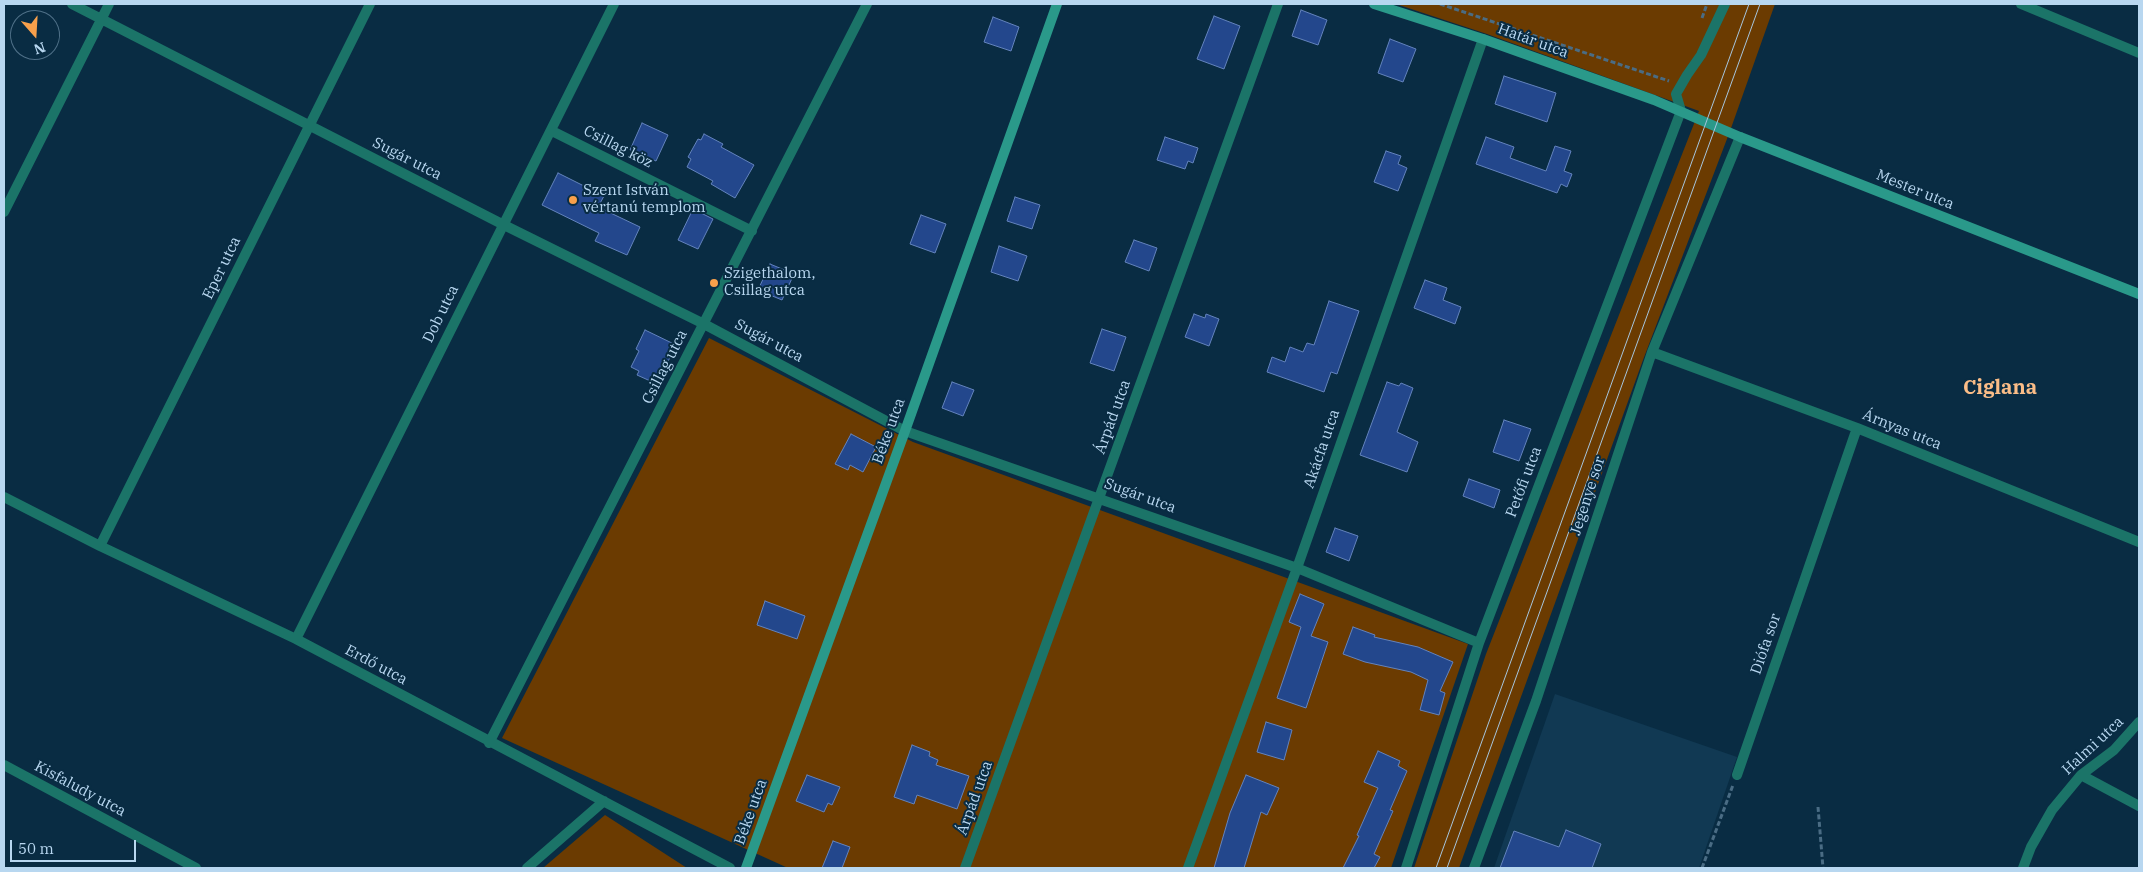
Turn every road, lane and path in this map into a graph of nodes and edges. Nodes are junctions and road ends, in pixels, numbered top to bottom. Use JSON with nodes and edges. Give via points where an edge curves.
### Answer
{"nodes":[{"id":1,"x":72,"y":4,"type":"edge"},
{"id":2,"x":109,"y":4,"type":"edge"},
{"id":3,"x":370,"y":4,"type":"edge"},
{"id":4,"x":614,"y":4,"type":"edge"},
{"id":5,"x":867,"y":4,"type":"edge"},
{"id":6,"x":1057,"y":4,"type":"edge"},
{"id":7,"x":1278,"y":4,"type":"edge"},
{"id":8,"x":1374,"y":4,"type":"edge"},
{"id":9,"x":1440,"y":4,"type":"edge"},
{"id":10,"x":1725,"y":4,"type":"edge"},
{"id":11,"x":2021,"y":4,"type":"edge"},
{"id":12,"x":102,"y":18,"type":"junction"},
{"id":13,"x":1483,"y":39,"type":"junction"},
{"id":14,"x":2139,"y":53,"type":"edge"},
{"id":15,"x":1680,"y":85,"type":"junction"},
{"id":16,"x":1681,"y":111,"type":"junction"},
{"id":17,"x":309,"y":126,"type":"junction"},
{"id":18,"x":552,"y":130,"type":"junction"},
{"id":19,"x":1740,"y":137,"type":"junction"},
{"id":20,"x":4,"y":212,"type":"edge"},
{"id":21,"x":502,"y":224,"type":"junction"},
{"id":22,"x":752,"y":231,"type":"junction"},
{"id":23,"x":2139,"y":294,"type":"edge"},
{"id":24,"x":704,"y":324,"type":"junction"},
{"id":25,"x":1652,"y":352,"type":"junction"},
{"id":26,"x":1857,"y":428,"type":"junction"},
{"id":27,"x":905,"y":431,"type":"junction"},
{"id":28,"x":4,"y":497,"type":"edge"},
{"id":29,"x":1100,"y":498,"type":"junction"},
{"id":30,"x":2139,"y":542,"type":"edge"},
{"id":31,"x":100,"y":546,"type":"junction"},
{"id":32,"x":1297,"y":568,"type":"junction"},
{"id":33,"x":296,"y":639,"type":"junction"},
{"id":34,"x":1479,"y":643,"type":"junction"},
{"id":35,"x":2139,"y":722,"type":"edge"},
{"id":36,"x":489,"y":742,"type":"junction"},
{"id":37,"x":4,"y":765,"type":"edge"},
{"id":38,"x":2081,"y":775,"type":"junction"},
{"id":39,"x":1737,"y":776,"type":"joint"},
{"id":40,"x":604,"y":801,"type":"junction"},
{"id":41,"x":2139,"y":806,"type":"edge"},
{"id":42,"x":1818,"y":807,"type":"dead end"},
{"id":43,"x":196,"y":868,"type":"edge"},
{"id":44,"x":527,"y":868,"type":"edge"},
{"id":45,"x":730,"y":868,"type":"edge"},
{"id":46,"x":746,"y":868,"type":"edge"},
{"id":47,"x":965,"y":868,"type":"edge"},
{"id":48,"x":1188,"y":868,"type":"edge"},
{"id":49,"x":1406,"y":868,"type":"edge"},
{"id":50,"x":1474,"y":868,"type":"edge"},
{"id":51,"x":1702,"y":868,"type":"edge"},
{"id":52,"x":1823,"y":868,"type":"edge"},
{"id":53,"x":2023,"y":868,"type":"edge"}],
"edges":[{"from":1,"to":12,"type":"street","name":"Sugár utca"},
{"from":2,"to":12,"type":"street"},
{"from":3,"to":17,"type":"street","name":"Eper utca"},
{"from":4,"to":18,"type":"street","name":"Dob utca"},
{"from":5,"to":22,"type":"street","name":"Csillag utca"},
{"from":6,"to":27,"type":"street","name":"Béke utca"},
{"from":7,"to":29,"type":"street","name":"Árpád utca"},
{"from":8,"to":13,"type":"street","name":"Határ utca"},
{"from":9,"to":15,"type":"path"},
{"from":10,"to":15,"type":"street","via":[[1705,48]]},
{"from":11,"to":14,"type":"street"},
{"from":12,"to":17,"type":"street","name":"Sugár utca"},
{"from":12,"to":20,"type":"street"},
{"from":13,"to":16,"type":"street","name":"Határ utca"},
{"from":13,"to":32,"type":"street","name":"Akácfa utca"},
{"from":15,"to":16,"type":"street","via":[[1676,94]]},
{"from":16,"to":19,"type":"street","name":"Mester utca"},
{"from":16,"to":34,"type":"street","name":"Petőfi utca"},
{"from":17,"to":21,"type":"street","name":"Sugár utca"},
{"from":17,"to":31,"type":"street","name":"Eper utca"},
{"from":18,"to":21,"type":"street","name":"Dob utca"},
{"from":18,"to":22,"type":"street","name":"Csillag köz"},
{"from":19,"to":23,"type":"street","name":"Mester utca"},
{"from":19,"to":25,"type":"street","name":"Jegenye sor"},
{"from":21,"to":24,"type":"street","name":"Sugár utca"},
{"from":21,"to":33,"type":"street","name":"Dob utca"},
{"from":22,"to":24,"type":"street","name":"Csillag utca"},
{"from":24,"to":27,"type":"street","name":"Sugár utca"},
{"from":24,"to":36,"type":"street","name":"Csillag utca"},
{"from":25,"to":26,"type":"street","name":"Árnyas utca"},
{"from":25,"to":50,"type":"street","name":"Jegenye sor","via":[[1536,701]]},
{"from":26,"to":30,"type":"street","name":"Árnyas utca"},
{"from":26,"to":39,"type":"street","name":"Diófa sor"},
{"from":27,"to":29,"type":"street","name":"Sugár utca"},
{"from":27,"to":46,"type":"street","name":"Béke utca"},
{"from":28,"to":31,"type":"street","name":"Erdő utca"},
{"from":29,"to":32,"type":"street","name":"Sugár utca"},
{"from":29,"to":47,"type":"street","name":"Árpád utca"},
{"from":31,"to":33,"type":"street","name":"Erdő utca"},
{"from":32,"to":34,"type":"street","name":"Sugár utca"},
{"from":32,"to":48,"type":"street","name":"Akácfa utca"},
{"from":33,"to":36,"type":"street","name":"Erdő utca"},
{"from":34,"to":49,"type":"street","name":"Petőfi utca"},
{"from":35,"to":38,"type":"street","name":"Halmi utca","via":[[2114,750]]},
{"from":36,"to":40,"type":"street","name":"Erdő utca"},
{"from":37,"to":43,"type":"street","name":"Kisfaludy utca"},
{"from":38,"to":41,"type":"street"},
{"from":38,"to":53,"type":"street","name":"Halmi utca","via":[[2052,810]]},
{"from":39,"to":51,"type":"path"},
{"from":40,"to":44,"type":"street"},
{"from":40,"to":45,"type":"street","name":"Erdő utca"},
{"from":42,"to":52,"type":"path"}]}
